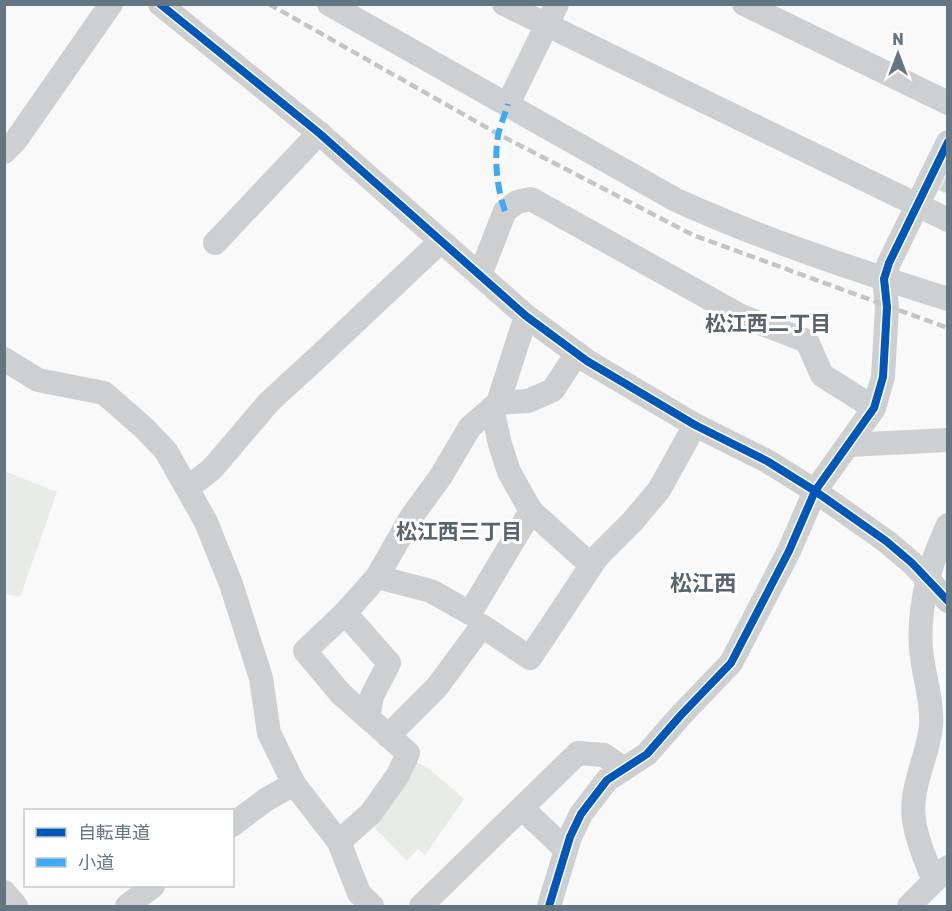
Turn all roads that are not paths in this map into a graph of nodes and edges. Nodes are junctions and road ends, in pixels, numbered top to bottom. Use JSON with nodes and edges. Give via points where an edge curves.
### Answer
{"nodes":[{"id":1,"x":111,"y":4,"type":"edge"},
{"id":2,"x":160,"y":4,"type":"edge"},
{"id":3,"x":329,"y":4,"type":"edge"},
{"id":4,"x":504,"y":4,"type":"edge"},
{"id":5,"x":744,"y":4,"type":"edge"},
{"id":6,"x":552,"y":15,"type":"edge"},
{"id":7,"x":948,"y":103,"type":"edge"},
{"id":8,"x":508,"y":104,"type":"junction"},
{"id":9,"x":319,"y":133,"type":"junction"},
{"id":10,"x":948,"y":142,"type":"edge"},
{"id":11,"x":4,"y":152,"type":"edge"},
{"id":12,"x":916,"y":205,"type":"junction"},
{"id":13,"x":948,"y":220,"type":"edge"},
{"id":14,"x":440,"y":242,"type":"junction"},
{"id":15,"x":215,"y":243,"type":"dead end"},
{"id":16,"x":480,"y":275,"type":"junction"},
{"id":17,"x":884,"y":279,"type":"junction"},
{"id":18,"x":948,"y":299,"type":"edge"},
{"id":19,"x":526,"y":316,"type":"junction"},
{"id":20,"x":577,"y":353,"type":"junction"},
{"id":21,"x":4,"y":359,"type":"edge"},
{"id":22,"x":495,"y":406,"type":"junction"},
{"id":23,"x":873,"y":408,"type":"junction"},
{"id":24,"x":695,"y":424,"type":"junction"},
{"id":25,"x":948,"y":440,"type":"edge"},
{"id":26,"x":848,"y":445,"type":"junction"},
{"id":27,"x":188,"y":488,"type":"junction"},
{"id":28,"x":815,"y":491,"type":"junction"},
{"id":29,"x":531,"y":511,"type":"junction"},
{"id":30,"x":948,"y":525,"type":"edge"},
{"id":31,"x":591,"y":565,"type":"junction"},
{"id":32,"x":377,"y":577,"type":"junction"},
{"id":33,"x":929,"y":580,"type":"junction"},
{"id":34,"x":948,"y":600,"type":"edge"},
{"id":35,"x":345,"y":613,"type":"junction"},
{"id":36,"x":368,"y":718,"type":"junction"},
{"id":37,"x":388,"y":736,"type":"junction"},
{"id":38,"x":624,"y":770,"type":"junction"},
{"id":39,"x":294,"y":784,"type":"junction"},
{"id":40,"x":522,"y":808,"type":"junction"},
{"id":41,"x":234,"y":824,"type":"edge"},
{"id":42,"x":339,"y":842,"type":"junction"},
{"id":43,"x":566,"y":850,"type":"junction"},
{"id":44,"x":941,"y":874,"type":"edge"},
{"id":45,"x":151,"y":887,"type":"edge"},
{"id":46,"x":4,"y":892,"type":"edge"},
{"id":47,"x":16,"y":906,"type":"edge"},
{"id":48,"x":127,"y":906,"type":"edge"},
{"id":49,"x":372,"y":906,"type":"edge"},
{"id":50,"x":421,"y":906,"type":"edge"},
{"id":51,"x":549,"y":906,"type":"edge"},
{"id":52,"x":909,"y":906,"type":"edge"}],
"edges":[{"from":1,"to":11,"type":"street"},
{"from":2,"to":9,"type":"street"},
{"from":3,"to":8,"type":"street"},
{"from":4,"to":6,"type":"street"},
{"from":5,"to":7,"type":"street"},
{"from":6,"to":8,"type":"street"},
{"from":6,"to":12,"type":"street"},
{"from":8,"to":17,"type":"street","via":[[714,218]]},
{"from":9,"to":14,"type":"street"},
{"from":9,"to":15,"type":"street"},
{"from":10,"to":12,"type":"street"},
{"from":12,"to":13,"type":"street"},
{"from":12,"to":17,"type":"street"},
{"from":14,"to":16,"type":"street"},
{"from":14,"to":27,"type":"street","via":[[269,402],[212,469]]},
{"from":16,"to":19,"type":"street"},
{"from":16,"to":23,"type":"street","via":[[506,211],[517,202],[531,199],[741,316],[807,341],[822,375]]},
{"from":17,"to":18,"type":"street"},
{"from":17,"to":23,"type":"street","via":[[887,307],[882,377]]},
{"from":19,"to":20,"type":"street"},
{"from":19,"to":22,"type":"street"},
{"from":20,"to":22,"type":"street","via":[[553,390],[528,401]]},
{"from":20,"to":24,"type":"street"},
{"from":21,"to":27,"type":"street","via":[[38,380],[104,393],[166,451]]},
{"from":22,"to":29,"type":"street","via":[[509,472]]},
{"from":22,"to":32,"type":"street","via":[[470,427]]},
{"from":23,"to":26,"type":"street"},
{"from":24,"to":28,"type":"street"},
{"from":24,"to":31,"type":"street","via":[[659,490]]},
{"from":25,"to":26,"type":"street"},
{"from":26,"to":28,"type":"street"},
{"from":27,"to":39,"type":"street","via":[[231,584],[261,678],[269,733]]},
{"from":28,"to":33,"type":"street","via":[[886,541]]},
{"from":28,"to":38,"type":"street","via":[[731,663],[647,754]]},
{"from":29,"to":31,"type":"street"},
{"from":29,"to":32,"type":"street","via":[[470,613],[431,591]]},
{"from":30,"to":33,"type":"street","via":[[934,556]]},
{"from":31,"to":37,"type":"street","via":[[530,658],[482,626],[437,687]]},
{"from":32,"to":35,"type":"street"},
{"from":33,"to":34,"type":"street"},
{"from":33,"to":44,"type":"street","via":[[920,621],[931,725],[913,819],[921,848]]},
{"from":35,"to":36,"type":"street","via":[[389,663],[372,696]]},
{"from":35,"to":36,"type":"street","via":[[305,651],[341,694]]},
{"from":36,"to":37,"type":"street"},
{"from":37,"to":42,"type":"street","via":[[408,753],[402,768],[372,813]]},
{"from":38,"to":40,"type":"street","via":[[604,755],[578,753]]},
{"from":38,"to":43,"type":"street","via":[[607,780],[581,814]]},
{"from":39,"to":41,"type":"street"},
{"from":39,"to":42,"type":"street"},
{"from":40,"to":43,"type":"street"},
{"from":40,"to":50,"type":"street"},
{"from":42,"to":49,"type":"street","via":[[359,892]]},
{"from":43,"to":51,"type":"street"},
{"from":44,"to":52,"type":"street"},
{"from":45,"to":48,"type":"street"},
{"from":46,"to":47,"type":"street"}]}
